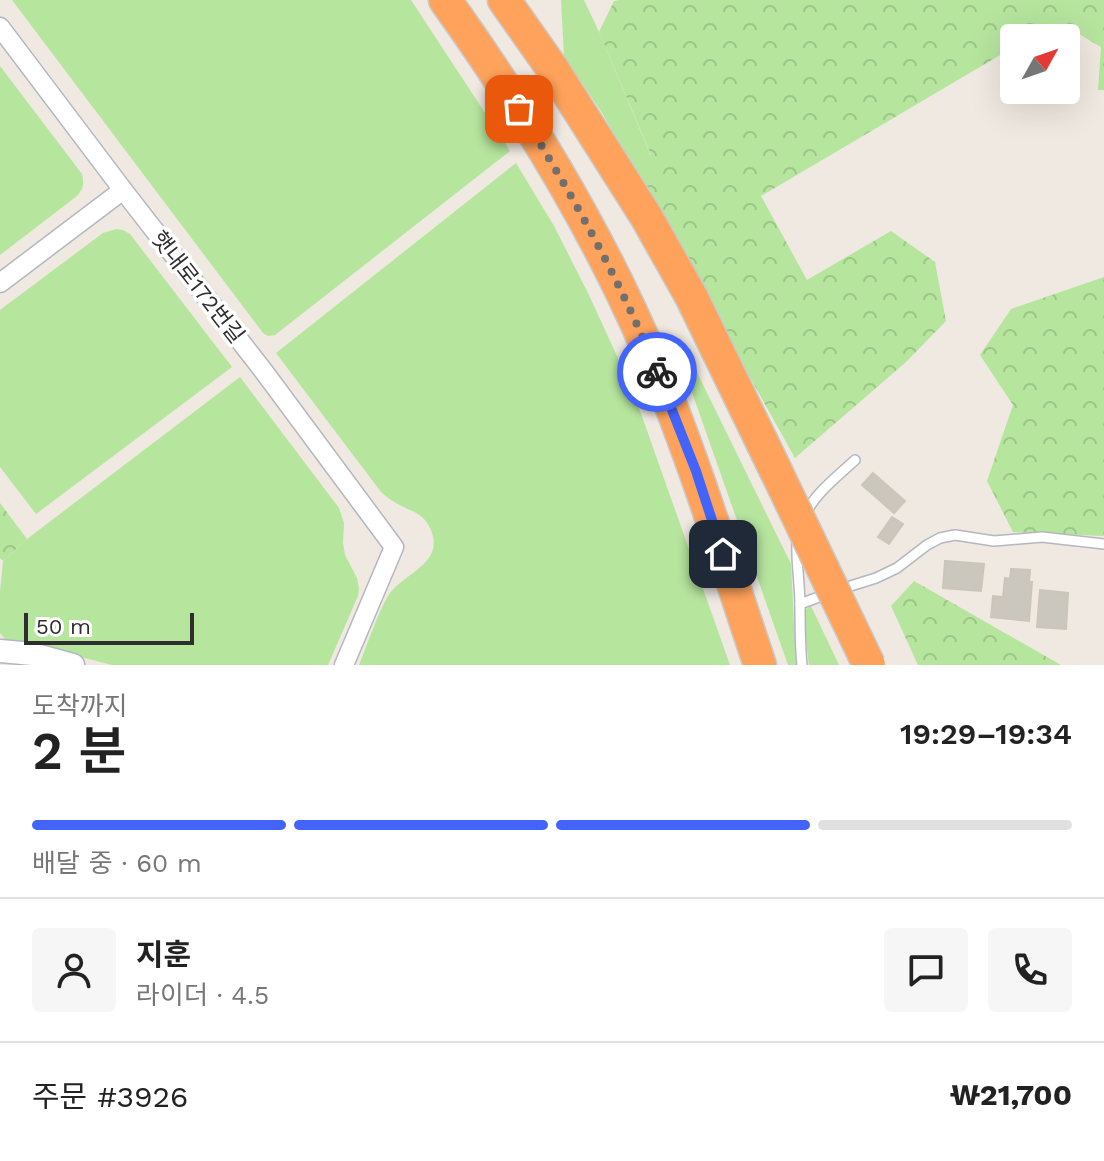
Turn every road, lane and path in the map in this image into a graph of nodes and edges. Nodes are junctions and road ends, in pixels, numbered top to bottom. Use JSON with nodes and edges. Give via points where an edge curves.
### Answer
{"nodes":[{"id":1,"x":445,"y":0,"type":"edge"},
{"id":2,"x":504,"y":0,"type":"edge"},
{"id":3,"x":0,"y":27,"type":"edge"},
{"id":4,"x":123,"y":190,"type":"junction"},
{"id":5,"x":0,"y":283,"type":"edge"},
{"id":6,"x":855,"y":460,"type":"dead end"},
{"id":7,"x":1104,"y":544,"type":"edge"},
{"id":8,"x":800,"y":604,"type":"junction"},
{"id":9,"x":0,"y":651,"type":"edge"},
{"id":10,"x":73,"y":665,"type":"edge"},
{"id":11,"x":344,"y":665,"type":"edge"},
{"id":12,"x":760,"y":665,"type":"edge"},
{"id":13,"x":802,"y":665,"type":"edge"},
{"id":14,"x":869,"y":665,"type":"edge"}],
"edges":[{"from":1,"to":12,"type":"highway","via":[[555,166],[646,346],[696,471]]},
{"from":2,"to":14,"type":"highway","bridge":true,"via":[[647,218],[692,298]]},
{"from":3,"to":4,"type":"street","name":"햇내로172번길"},
{"from":4,"to":5,"type":"street"},
{"from":4,"to":11,"type":"street","name":"햇내로172번길","via":[[394,547]]},
{"from":6,"to":8,"type":"lane","via":[[807,510],[797,537]]},
{"from":7,"to":8,"type":"lane","via":[[955,535],[927,545],[876,578]]},
{"from":8,"to":13,"type":"lane"},
{"from":9,"to":10,"type":"street"}]}
